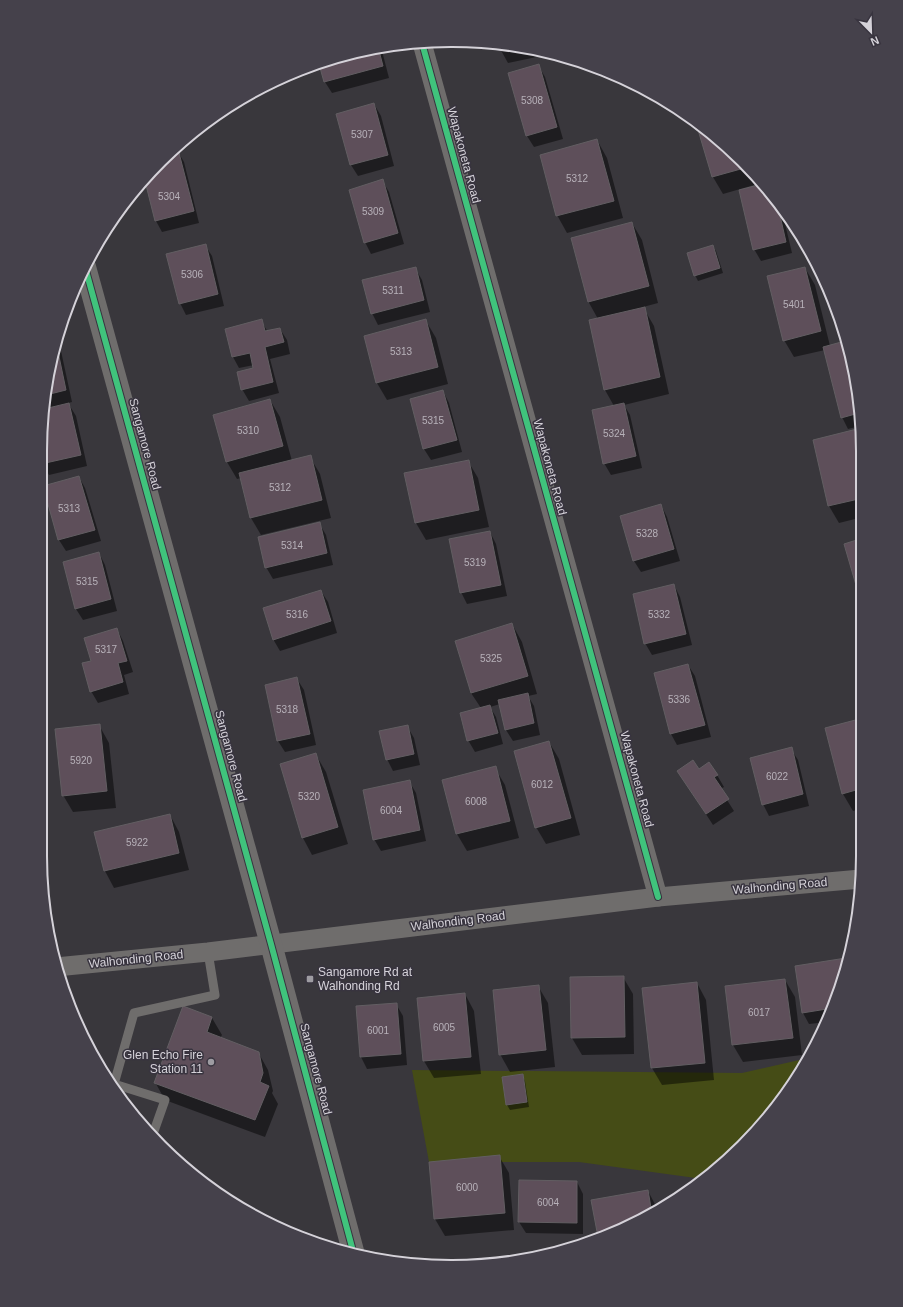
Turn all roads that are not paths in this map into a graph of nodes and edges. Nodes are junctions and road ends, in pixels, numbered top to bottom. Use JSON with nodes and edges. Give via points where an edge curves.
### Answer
{"nodes":[{"id":1,"x":423,"y":48,"type":"edge"},
{"id":2,"x":88,"y":276,"type":"edge"},
{"id":3,"x":855,"y":880,"type":"edge"},
{"id":4,"x":658,"y":897,"type":"junction"},
{"id":5,"x":271,"y":944,"type":"junction"},
{"id":6,"x":208,"y":952,"type":"junction"},
{"id":7,"x":63,"y":966,"type":"edge"},
{"id":8,"x":115,"y":1080,"type":"edge"},
{"id":9,"x":119,"y":1086,"type":"edge"},
{"id":10,"x":155,"y":1131,"type":"edge"},
{"id":11,"x":352,"y":1247,"type":"edge"}],
"edges":[{"from":1,"to":4,"type":"street","name":"Wapakoneta Road"},
{"from":2,"to":5,"type":"street","name":"Sangamore Road"},
{"from":3,"to":4,"type":"street","name":"Walhonding Road"},
{"from":4,"to":5,"type":"street","name":"Walhonding Road"},
{"from":5,"to":6,"type":"street","name":"Walhonding Road"},
{"from":5,"to":11,"type":"street","name":"Sangamore Road"},
{"from":6,"to":7,"type":"street","name":"Walhonding Road"},
{"from":6,"to":8,"type":"lane","via":[[215,995],[134,1013]]},
{"from":9,"to":10,"type":"lane","via":[[165,1100]]}]}
